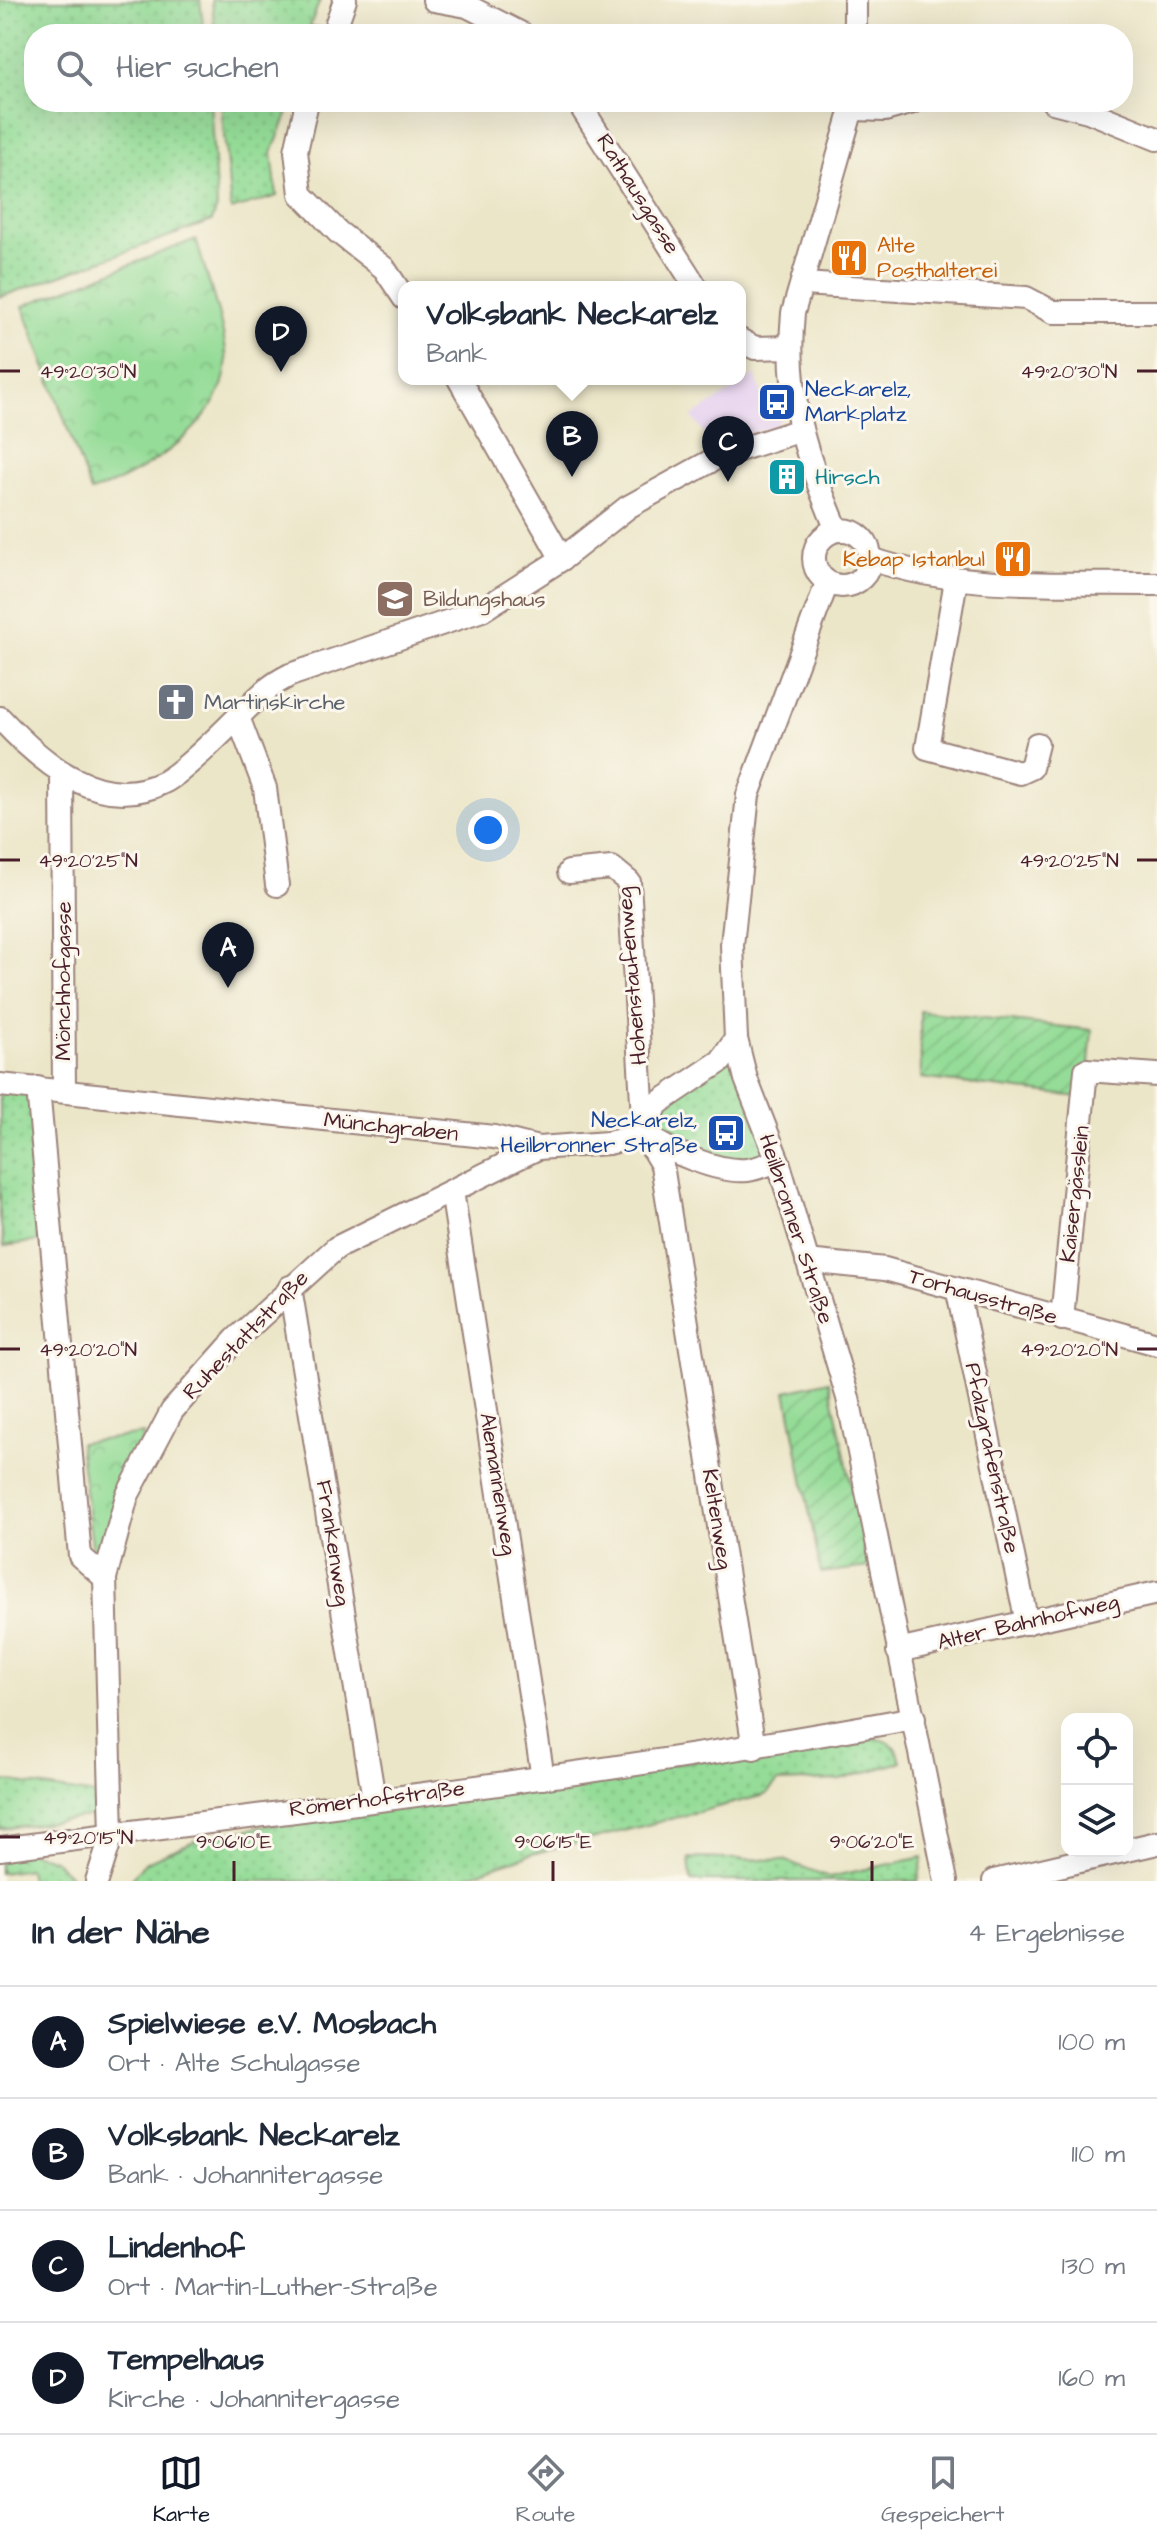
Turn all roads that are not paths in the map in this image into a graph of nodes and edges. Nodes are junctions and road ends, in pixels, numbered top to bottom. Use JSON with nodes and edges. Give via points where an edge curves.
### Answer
{"nodes":[{"id":1,"x":345,"y":0,"type":"edge"},
{"id":2,"x":434,"y":0,"type":"edge"},
{"id":3,"x":855,"y":0,"type":"edge"},
{"id":4,"x":337,"y":24,"type":"edge"},
{"id":5,"x":502,"y":24,"type":"edge"},
{"id":6,"x":855,"y":24,"type":"edge"},
{"id":7,"x":305,"y":112,"type":"edge"},
{"id":8,"x":584,"y":112,"type":"edge"},
{"id":9,"x":852,"y":112,"type":"edge"},
{"id":10,"x":1090,"y":112,"type":"edge"},
{"id":11,"x":1157,"y":139,"type":"edge"},
{"id":12,"x":692,"y":281,"type":"edge"},
{"id":13,"x":803,"y":284,"type":"junction"},
{"id":14,"x":398,"y":289,"type":"edge"},
{"id":15,"x":1157,"y":312,"type":"edge"},
{"id":16,"x":746,"y":343,"type":"edge"},
{"id":17,"x":790,"y":347,"type":"junction"},
{"id":18,"x":462,"y":385,"type":"edge"},
{"id":19,"x":801,"y":430,"type":"junction"},
{"id":20,"x":837,"y":530,"type":"junction"},
{"id":21,"x":562,"y":559,"type":"junction"},
{"id":22,"x":871,"y":559,"type":"junction"},
{"id":23,"x":956,"y":580,"type":"junction"},
{"id":24,"x":827,"y":583,"type":"junction"},
{"id":25,"x":1157,"y":584,"type":"edge"},
{"id":26,"x":238,"y":717,"type":"junction"},
{"id":27,"x":0,"y":718,"type":"edge"},
{"id":28,"x":1037,"y":744,"type":"dead end"},
{"id":29,"x":62,"y":775,"type":"junction"},
{"id":30,"x":569,"y":872,"type":"dead end"},
{"id":31,"x":277,"y":885,"type":"dead end"},
{"id":32,"x":736,"y":1039,"type":"junction"},
{"id":33,"x":1157,"y":1075,"type":"edge"},
{"id":34,"x":0,"y":1085,"type":"edge"},
{"id":35,"x":38,"y":1088,"type":"junction"},
{"id":36,"x":64,"y":1090,"type":"junction"},
{"id":37,"x":644,"y":1135,"type":"junction"},
{"id":38,"x":538,"y":1148,"type":"junction"},
{"id":39,"x":778,"y":1161,"type":"junction"},
{"id":40,"x":452,"y":1191,"type":"junction"},
{"id":41,"x":807,"y":1261,"type":"junction"},
{"id":42,"x":290,"y":1287,"type":"junction"},
{"id":43,"x":958,"y":1292,"type":"junction"},
{"id":44,"x":1062,"y":1319,"type":"junction"},
{"id":45,"x":1157,"y":1344,"type":"edge"},
{"id":46,"x":105,"y":1578,"type":"junction"},
{"id":47,"x":1157,"y":1593,"type":"edge"},
{"id":48,"x":1027,"y":1623,"type":"junction"},
{"id":49,"x":898,"y":1651,"type":"junction"},
{"id":50,"x":914,"y":1718,"type":"junction"},
{"id":51,"x":754,"y":1748,"type":"junction"},
{"id":52,"x":543,"y":1778,"type":"junction"},
{"id":53,"x":374,"y":1799,"type":"junction"},
{"id":54,"x":112,"y":1834,"type":"junction"},
{"id":55,"x":1157,"y":1843,"type":"edge"},
{"id":56,"x":1133,"y":1848,"type":"edge"},
{"id":57,"x":0,"y":1849,"type":"edge"},
{"id":58,"x":1095,"y":1857,"type":"edge"},
{"id":59,"x":97,"y":1881,"type":"edge"},
{"id":60,"x":946,"y":1881,"type":"edge"},
{"id":61,"x":994,"y":1881,"type":"edge"}],
"edges":[{"from":1,"to":4,"type":"street"},
{"from":2,"to":5,"type":"street","via":[[467,6]]},
{"from":3,"to":6,"type":"street"},
{"from":7,"to":14,"type":"street","via":[[296,151],[301,194],[384,268]]},
{"from":8,"to":12,"type":"street","name":"Rathausgasse"},
{"from":9,"to":13,"type":"street"},
{"from":10,"to":11,"type":"street"},
{"from":13,"to":15,"type":"street","via":[[1026,298],[1053,312]]},
{"from":13,"to":17,"type":"street"},
{"from":16,"to":17,"type":"street","via":[[755,348]]},
{"from":17,"to":19,"type":"street","via":[[790,379]]},
{"from":18,"to":21,"type":"street"},
{"from":19,"to":20,"type":"street"},
{"from":19,"to":21,"type":"street","via":[[720,456],[628,507]]},
{"from":20,"to":22,"type":"street","via":[[862,537]]},
{"from":20,"to":24,"type":"street","via":[[824,536],[814,555],[817,572]]},
{"from":21,"to":26,"type":"street","via":[[482,610],[290,675],[264,688]]},
{"from":22,"to":23,"type":"street","via":[[913,574]]},
{"from":22,"to":24,"type":"street","via":[[857,583]]},
{"from":23,"to":25,"type":"street"},
{"from":23,"to":28,"type":"street","via":[[927,748],[1020,773],[1031,768]]},
{"from":24,"to":32,"type":"street","name":"Heilbronner Straße","via":[[748,795],[732,945]]},
{"from":26,"to":29,"type":"street","via":[[167,780],[139,792],[94,790]]},
{"from":26,"to":31,"type":"street","via":[[265,788]]},
{"from":27,"to":29,"type":"street"},
{"from":29,"to":36,"type":"street","name":"Mönchhofgasse"},
{"from":30,"to":37,"type":"street","name":"Hohenstaufenweg","via":[[612,868],[629,882]]},
{"from":32,"to":37,"type":"street","via":[[721,1061],[657,1104]]},
{"from":32,"to":39,"type":"street","name":"Heilbronner Straße"},
{"from":33,"to":44,"type":"street","name":"Kaisergässlein","via":[[1086,1070]]},
{"from":34,"to":35,"type":"street","name":"Münchgraben"},
{"from":35,"to":36,"type":"street","name":"Münchgraben"},
{"from":35,"to":46,"type":"street","via":[[80,1556]]},
{"from":36,"to":38,"type":"street","name":"Münchgraben","via":[[494,1137]]},
{"from":37,"to":38,"type":"street","name":"Münchgraben"},
{"from":37,"to":39,"type":"street","via":[[679,1154],[725,1168],[748,1170]]},
{"from":37,"to":51,"type":"street","name":"Keltenweg","via":[[662,1165]]},
{"from":38,"to":40,"type":"street","name":"Ruhestattstraße"},
{"from":39,"to":41,"type":"street","name":"Heilbronner Straße"},
{"from":40,"to":42,"type":"street","name":"Ruhestattstraße","via":[[336,1248]]},
{"from":40,"to":52,"type":"street","name":"Alemannenweg"},
{"from":41,"to":43,"type":"street","name":"Torhausstraße","via":[[885,1269]]},
{"from":41,"to":49,"type":"street","name":"Heilbronner Straße","via":[[848,1398]]},
{"from":42,"to":46,"type":"street","name":"Ruhestattstraße","via":[[172,1411],[127,1496]]},
{"from":42,"to":53,"type":"street","name":"Frankenweg"},
{"from":43,"to":44,"type":"street","name":"Torhausstraße"},
{"from":43,"to":48,"type":"street","name":"Pfalzgrafenstraße"},
{"from":44,"to":45,"type":"street","name":"Torhausstraße"},
{"from":46,"to":54,"type":"street","name":"Ruhestattstraße"},
{"from":47,"to":48,"type":"street","name":"Alter Bahnhofweg"},
{"from":48,"to":49,"type":"street","name":"Alter Bahnhofweg"},
{"from":49,"to":50,"type":"street","name":"Heilbronner Straße"},
{"from":50,"to":51,"type":"street"},
{"from":50,"to":60,"type":"street","name":"Heilbronner Straße"},
{"from":51,"to":52,"type":"street","name":"Römerhofstraße"},
{"from":52,"to":53,"type":"street","name":"Römerhofstraße"},
{"from":53,"to":54,"type":"street","name":"Römerhofstraße"},
{"from":54,"to":57,"type":"street","name":"Römerhofstraße"},
{"from":54,"to":59,"type":"street","name":"Ruhestattstraße"},
{"from":55,"to":56,"type":"street"},
{"from":58,"to":61,"type":"street"}]}
